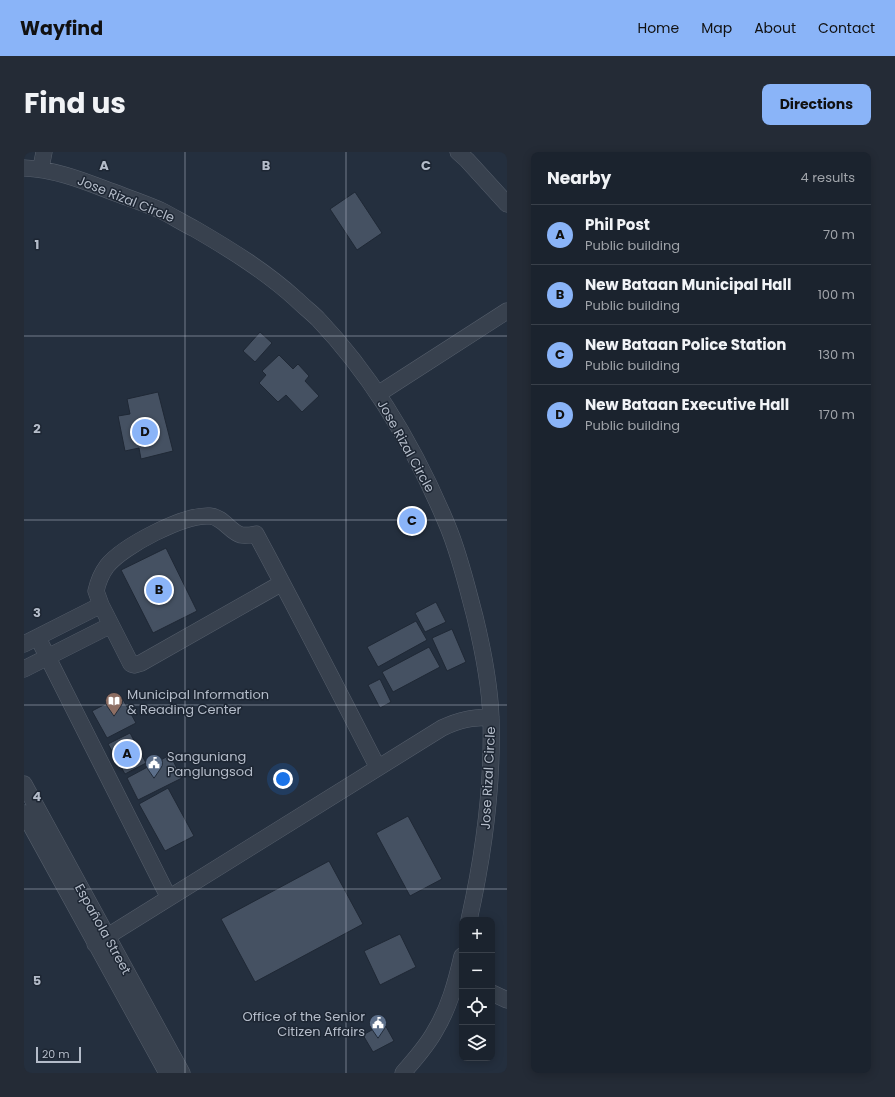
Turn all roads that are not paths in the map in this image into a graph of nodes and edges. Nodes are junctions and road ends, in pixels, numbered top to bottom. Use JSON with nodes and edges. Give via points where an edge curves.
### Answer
{"nodes":[{"id":1,"x":44,"y":152,"type":"edge"},
{"id":2,"x":458,"y":152,"type":"edge"},
{"id":3,"x":24,"y":168,"type":"edge"},
{"id":4,"x":41,"y":168,"type":"junction"},
{"id":5,"x":507,"y":204,"type":"edge"},
{"id":6,"x":507,"y":311,"type":"edge"},
{"id":7,"x":378,"y":394,"type":"junction"},
{"id":8,"x":282,"y":583,"type":"junction"},
{"id":9,"x":101,"y":606,"type":"junction"},
{"id":10,"x":111,"y":625,"type":"junction"},
{"id":11,"x":31,"y":641,"type":"edge"},
{"id":12,"x":47,"y":657,"type":"junction"},
{"id":13,"x":24,"y":668,"type":"edge"},
{"id":14,"x":491,"y":717,"type":"junction"},
{"id":15,"x":378,"y":768,"type":"junction"},
{"id":16,"x":24,"y":784,"type":"edge"},
{"id":17,"x":24,"y":813,"type":"edge"},
{"id":18,"x":169,"y":898,"type":"junction"},
{"id":19,"x":471,"y":917,"type":"edge"},
{"id":20,"x":101,"y":940,"type":"junction"},
{"id":21,"x":459,"y":980,"type":"edge"},
{"id":22,"x":495,"y":994,"type":"edge"},
{"id":23,"x":507,"y":1000,"type":"edge"},
{"id":24,"x":167,"y":1073,"type":"edge"},
{"id":25,"x":182,"y":1073,"type":"edge"},
{"id":26,"x":403,"y":1073,"type":"edge"}],
"edges":[{"from":1,"to":4,"type":"street"},
{"from":2,"to":5,"type":"street"},
{"from":3,"to":4,"type":"street","name":"Jose Rizal Circle"},
{"from":4,"to":7,"type":"street","name":"Jose Rizal Circle","via":[[84,181],[160,210],[226,246],[273,278],[318,318]]},
{"from":6,"to":7,"type":"street"},
{"from":7,"to":14,"type":"street","name":"Jose Rizal Circle","via":[[418,461],[449,529],[481,642]]},
{"from":8,"to":9,"type":"street","via":[[256,534],[239,534],[220,519],[195,516],[131,545],[108,565],[100,576],[96,591]]},
{"from":8,"to":10,"type":"street","via":[[138,664],[131,664]]},
{"from":8,"to":15,"type":"street"},
{"from":9,"to":10,"type":"street"},
{"from":9,"to":11,"type":"street"},
{"from":10,"to":12,"type":"street"},
{"from":11,"to":12,"type":"street"},
{"from":12,"to":13,"type":"street"},
{"from":12,"to":18,"type":"street"},
{"from":14,"to":15,"type":"street","via":[[456,721]]},
{"from":14,"to":19,"type":"street","name":"Jose Rizal Circle","via":[[489,807]]},
{"from":15,"to":18,"type":"street"},
{"from":16,"to":20,"type":"street","name":"Española Street"},
{"from":17,"to":20,"type":"street","name":"Española Street"},
{"from":18,"to":20,"type":"street"},
{"from":20,"to":24,"type":"street","name":"Española Street"},
{"from":20,"to":25,"type":"street","name":"Española Street"},
{"from":21,"to":26,"type":"street","via":[[435,1032]]},
{"from":22,"to":23,"type":"street"}]}
